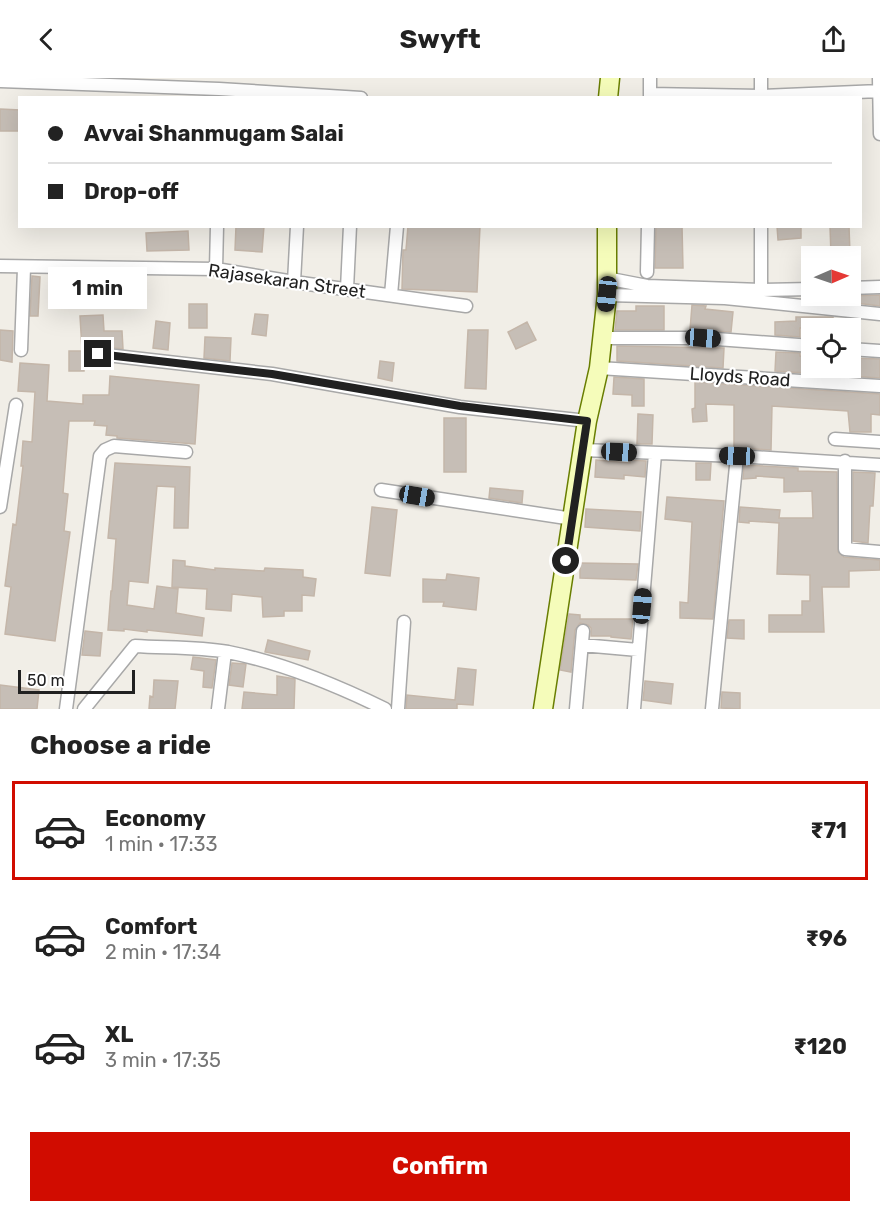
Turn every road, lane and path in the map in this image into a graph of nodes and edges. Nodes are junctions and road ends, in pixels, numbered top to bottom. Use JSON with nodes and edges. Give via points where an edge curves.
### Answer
{"nodes":[{"id":1,"x":610,"y":78,"type":"edge"},
{"id":2,"x":650,"y":78,"type":"edge"},
{"id":3,"x":760,"y":78,"type":"edge"},
{"id":4,"x":879,"y":78,"type":"edge"},
{"id":5,"x":0,"y":81,"type":"edge"},
{"id":6,"x":219,"y":88,"type":"edge"},
{"id":7,"x":880,"y":90,"type":"edge"},
{"id":8,"x":333,"y":96,"type":"edge"},
{"id":9,"x":608,"y":96,"type":"edge"},
{"id":10,"x":650,"y":96,"type":"edge"},
{"id":11,"x":760,"y":96,"type":"edge"},
{"id":12,"x":880,"y":134,"type":"edge"},
{"id":13,"x":217,"y":228,"type":"edge"},
{"id":14,"x":297,"y":228,"type":"edge"},
{"id":15,"x":350,"y":228,"type":"edge"},
{"id":16,"x":397,"y":228,"type":"edge"},
{"id":17,"x":607,"y":228,"type":"edge"},
{"id":18,"x":648,"y":228,"type":"edge"},
{"id":19,"x":761,"y":228,"type":"edge"},
{"id":20,"x":0,"y":266,"type":"edge"},
{"id":21,"x":24,"y":268,"type":"junction"},
{"id":22,"x":216,"y":269,"type":"junction"},
{"id":23,"x":647,"y":272,"type":"dead end"},
{"id":24,"x":294,"y":282,"type":"junction"},
{"id":25,"x":607,"y":286,"type":"junction"},
{"id":26,"x":880,"y":287,"type":"edge"},
{"id":27,"x":861,"y":288,"type":"edge"},
{"id":28,"x":347,"y":289,"type":"junction"},
{"id":29,"x":801,"y":289,"type":"edge"},
{"id":30,"x":761,"y":290,"type":"junction"},
{"id":31,"x":391,"y":296,"type":"junction"},
{"id":32,"x":466,"y":306,"type":"dead end"},
{"id":33,"x":880,"y":314,"type":"edge"},
{"id":34,"x":602,"y":338,"type":"junction"},
{"id":35,"x":801,"y":345,"type":"edge"},
{"id":36,"x":21,"y":350,"type":"dead end"},
{"id":37,"x":861,"y":350,"type":"edge"},
{"id":38,"x":880,"y":351,"type":"edge"},
{"id":39,"x":98,"y":354,"type":"dead end"},
{"id":40,"x":599,"y":368,"type":"junction"},
{"id":41,"x":880,"y":386,"type":"edge"},
{"id":42,"x":16,"y":405,"type":"dead end"},
{"id":43,"x":587,"y":421,"type":"junction"},
{"id":44,"x":835,"y":439,"type":"dead end"},
{"id":45,"x":880,"y":441,"type":"edge"},
{"id":46,"x":583,"y":450,"type":"junction"},
{"id":47,"x":186,"y":452,"type":"dead end"},
{"id":48,"x":655,"y":454,"type":"junction"},
{"id":49,"x":737,"y":456,"type":"junction"},
{"id":50,"x":845,"y":461,"type":"junction"},
{"id":51,"x":880,"y":465,"type":"edge"},
{"id":52,"x":381,"y":490,"type":"dead end"},
{"id":53,"x":0,"y":507,"type":"edge"},
{"id":54,"x":573,"y":519,"type":"junction"},
{"id":55,"x":880,"y":552,"type":"edge"},
{"id":56,"x":404,"y":622,"type":"dead end"},
{"id":57,"x":584,"y":631,"type":"dead end"},
{"id":58,"x":582,"y":645,"type":"junction"},
{"id":59,"x":638,"y":650,"type":"junction"},
{"id":60,"x":225,"y":652,"type":"junction"},
{"id":61,"x":66,"y":709,"type":"edge"},
{"id":62,"x":84,"y":709,"type":"edge"},
{"id":63,"x":218,"y":709,"type":"edge"},
{"id":64,"x":385,"y":709,"type":"edge"},
{"id":65,"x":398,"y":709,"type":"edge"},
{"id":66,"x":543,"y":709,"type":"edge"},
{"id":67,"x":576,"y":709,"type":"edge"},
{"id":68,"x":634,"y":709,"type":"edge"},
{"id":69,"x":712,"y":709,"type":"edge"}],
"edges":[{"from":1,"to":9,"type":"street"},
{"from":2,"to":10,"type":"street"},
{"from":3,"to":11,"type":"street"},
{"from":4,"to":7,"type":"street"},
{"from":5,"to":6,"type":"street"},
{"from":6,"to":8,"type":"street"},
{"from":7,"to":11,"type":"street"},
{"from":7,"to":12,"type":"street"},
{"from":10,"to":11,"type":"street"},
{"from":13,"to":22,"type":"street"},
{"from":14,"to":24,"type":"street"},
{"from":15,"to":28,"type":"street"},
{"from":16,"to":31,"type":"street"},
{"from":17,"to":25,"type":"street"},
{"from":18,"to":23,"type":"street"},
{"from":19,"to":30,"type":"street"},
{"from":20,"to":21,"type":"street","name":"Rajasekaran Street"},
{"from":21,"to":22,"type":"street","name":"Rajasekaran Street"},
{"from":21,"to":36,"type":"street"},
{"from":22,"to":24,"type":"street","name":"Rajasekaran Street"},
{"from":24,"to":28,"type":"street","name":"Rajasekaran Street"},
{"from":25,"to":30,"type":"street"},
{"from":25,"to":33,"type":"street"},
{"from":25,"to":34,"type":"street"},
{"from":26,"to":27,"type":"street"},
{"from":28,"to":31,"type":"street","name":"Rajasekaran Street"},
{"from":29,"to":30,"type":"street"},
{"from":31,"to":32,"type":"street","name":"Rajasekaran Street"},
{"from":34,"to":35,"type":"street","via":[[703,338]]},
{"from":34,"to":40,"type":"street"},
{"from":37,"to":38,"type":"street"},
{"from":39,"to":43,"type":"street","via":[[272,374],[460,406]]},
{"from":40,"to":41,"type":"street","name":"Lloyds Road"},
{"from":40,"to":43,"type":"street"},
{"from":42,"to":53,"type":"street"},
{"from":43,"to":46,"type":"street"},
{"from":44,"to":45,"type":"street"},
{"from":46,"to":48,"type":"street"},
{"from":46,"to":54,"type":"street"},
{"from":47,"to":61,"type":"street","via":[[114,447],[100,456]]},
{"from":48,"to":49,"type":"street"},
{"from":48,"to":59,"type":"street"},
{"from":49,"to":50,"type":"street"},
{"from":49,"to":69,"type":"street"},
{"from":50,"to":51,"type":"street"},
{"from":50,"to":55,"type":"street","via":[[845,549]]},
{"from":52,"to":54,"type":"street"},
{"from":54,"to":66,"type":"street"},
{"from":56,"to":65,"type":"street"},
{"from":57,"to":58,"type":"street"},
{"from":58,"to":59,"type":"street"},
{"from":58,"to":67,"type":"street"},
{"from":59,"to":68,"type":"street"},
{"from":60,"to":62,"type":"street","via":[[135,646]]},
{"from":60,"to":63,"type":"street"},
{"from":60,"to":64,"type":"street","via":[[273,662]]}]}
